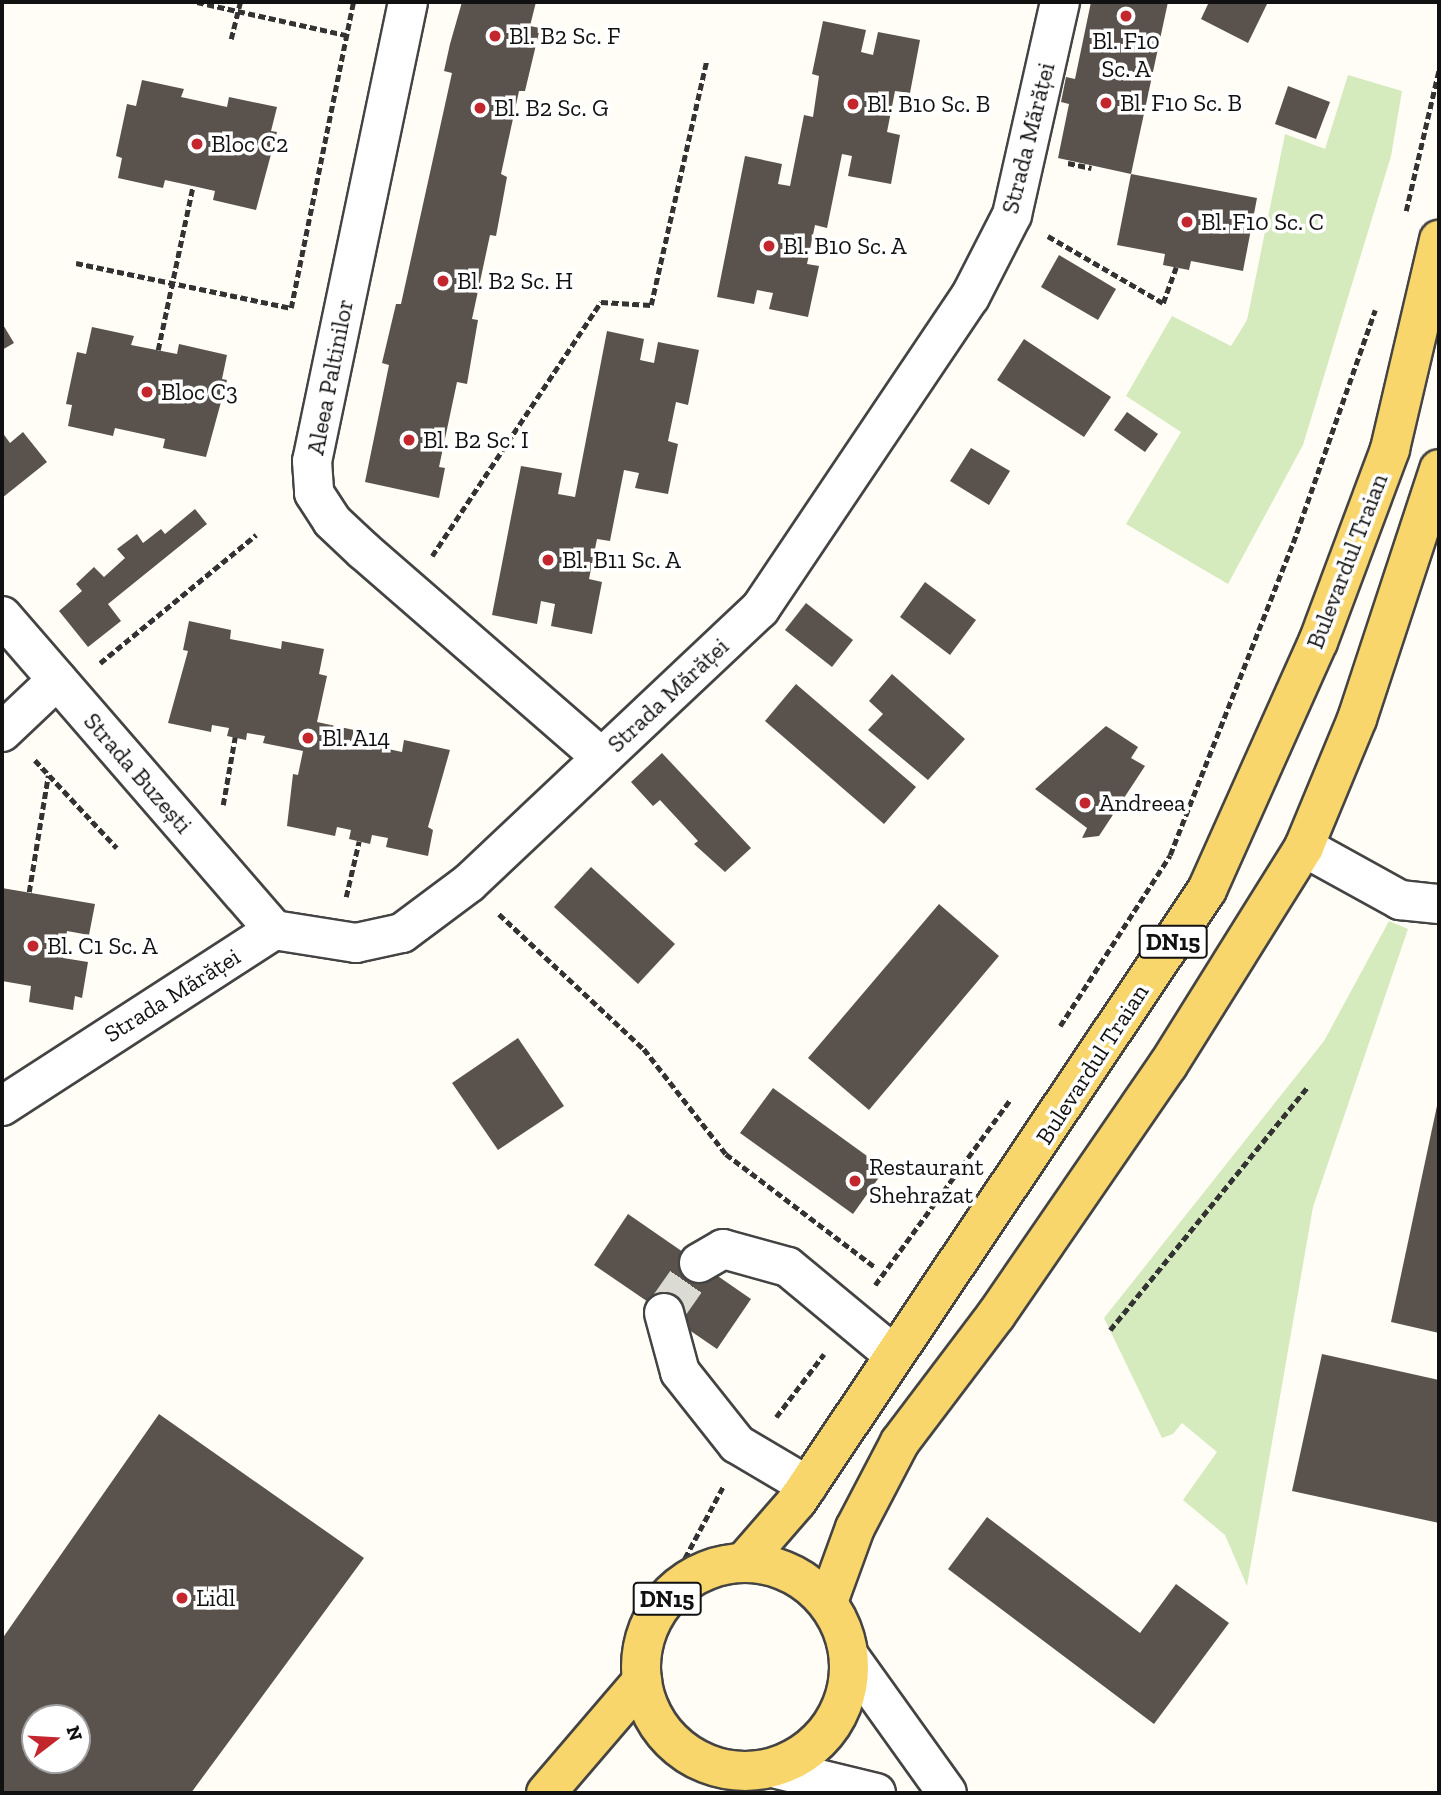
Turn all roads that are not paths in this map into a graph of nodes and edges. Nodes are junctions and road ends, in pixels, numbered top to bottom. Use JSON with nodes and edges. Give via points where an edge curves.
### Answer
{"nodes":[{"id":1,"x":408,"y":2,"type":"edge"},
{"id":2,"x":1060,"y":2,"type":"edge"},
{"id":3,"x":1439,"y":240,"type":"edge"},
{"id":4,"x":1439,"y":469,"type":"edge"},
{"id":5,"x":2,"y":616,"type":"edge"},
{"id":6,"x":57,"y":680,"type":"junction"},
{"id":7,"x":2,"y":732,"type":"edge"},
{"id":8,"x":601,"y":757,"type":"junction"},
{"id":9,"x":1304,"y":847,"type":"junction"},
{"id":10,"x":1439,"y":904,"type":"edge"},
{"id":11,"x":274,"y":930,"type":"junction"},
{"id":12,"x":6,"y":1095,"type":"edge"},
{"id":13,"x":699,"y":1263,"type":"tunnel mouth"},
{"id":14,"x":664,"y":1313,"type":"dead end"},
{"id":15,"x":894,"y":1355,"type":"junction"},
{"id":16,"x":808,"y":1486,"type":"junction"},
{"id":17,"x":744,"y":1562,"type":"junction"},
{"id":18,"x":828,"y":1602,"type":"junction"},
{"id":19,"x":849,"y":1656,"type":"junction"},
{"id":20,"x":642,"y":1681,"type":"junction"},
{"id":21,"x":760,"y":1769,"type":"junction"},
{"id":22,"x":546,"y":1793,"type":"edge"},
{"id":23,"x":707,"y":1793,"type":"edge"},
{"id":24,"x":876,"y":1793,"type":"edge"},
{"id":25,"x":947,"y":1793,"type":"edge"}],
"edges":[{"from":1,"to":8,"type":"street","name":"Aleea Paltinilor","via":[[312,461],[314,493],[332,521]]},
{"from":2,"to":8,"type":"street","name":"Strada Mărăței","via":[[1012,215],[970,297],[760,609]]},
{"from":3,"to":15,"type":"main road","name":"Bulevardul Traian","number":"DN15","via":[[1390,449],[1318,642],[1207,890]]},
{"from":4,"to":9,"type":"main road","number":"DN15","via":[[1357,719]]},
{"from":5,"to":6,"type":"street","name":"Strada Buzești"},
{"from":6,"to":7,"type":"street"},
{"from":6,"to":11,"type":"street","name":"Strada Buzești"},
{"from":8,"to":11,"type":"street","name":"Strada Mărăței","via":[[469,883],[402,933],[356,943]]},
{"from":9,"to":10,"type":"street","via":[[1400,900]]},
{"from":9,"to":18,"type":"main road","number":"DN15","via":[[1160,1076],[996,1315],[900,1442],[855,1528]]},
{"from":11,"to":12,"type":"street","name":"Strada Mărăței"},
{"from":13,"to":15,"type":"street","via":[[723,1249],[788,1267]]},
{"from":14,"to":16,"type":"street","via":[[680,1372],[737,1444]]},
{"from":15,"to":16,"type":"main road","name":"Bulevardul Traian","number":"DN15"},
{"from":16,"to":17,"type":"main road","name":"Bulevardul Traian","number":"DN15"},
{"from":17,"to":18,"type":"main road","number":"DN15","via":[[775,1566],[804,1580]]},
{"from":17,"to":20,"type":"main road","number":"DN15","via":[[709,1569],[677,1587],[655,1614],[642,1647]]},
{"from":18,"to":19,"type":"main road","number":"DN15"},
{"from":19,"to":21,"type":"main road","number":"DN15","via":[[848,1685],[839,1713],[823,1737],[800,1756]]},
{"from":19,"to":25,"type":"street"},
{"from":20,"to":21,"type":"main road","number":"DN15","via":[[651,1710],[666,1735],[682,1749],[718,1767]]},
{"from":20,"to":22,"type":"main road"},
{"from":21,"to":23,"type":"main road","number":"DN15"},
{"from":21,"to":24,"type":"street"}]}
